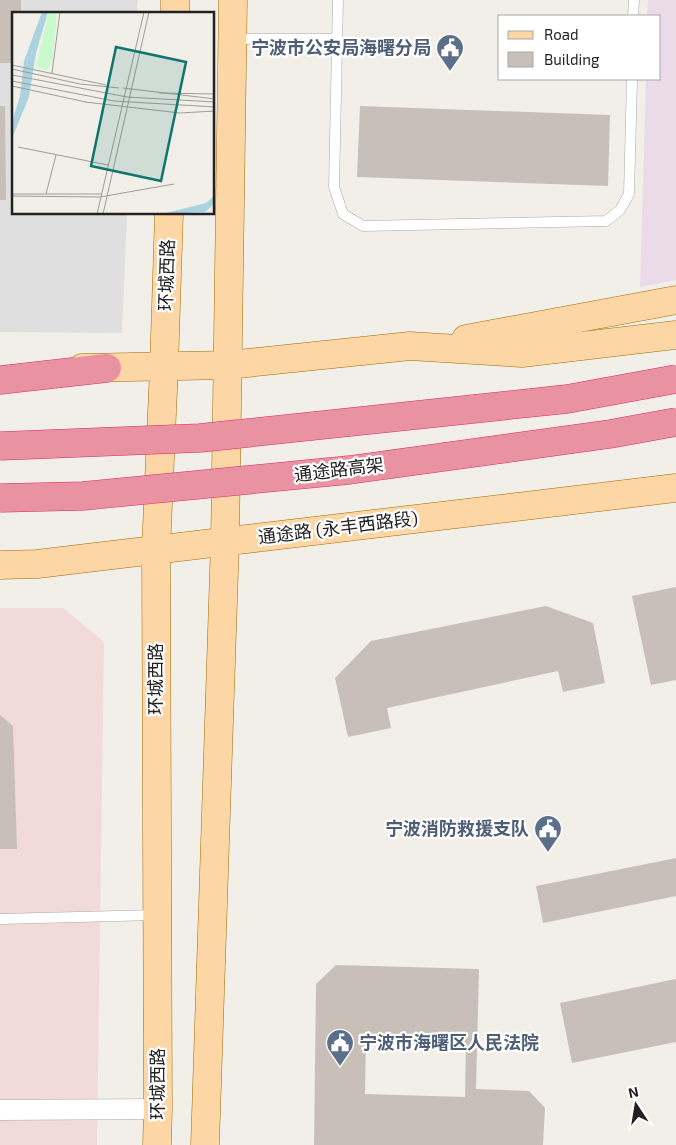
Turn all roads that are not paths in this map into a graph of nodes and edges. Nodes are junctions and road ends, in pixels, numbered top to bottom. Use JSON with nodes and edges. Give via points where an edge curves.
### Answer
{"nodes":[{"id":1,"x":234,"y":0,"type":"edge"},
{"id":2,"x":338,"y":0,"type":"edge"},
{"id":3,"x":634,"y":0,"type":"edge"},
{"id":4,"x":633,"y":15,"type":"edge"},
{"id":5,"x":233,"y":39,"type":"junction"},
{"id":6,"x":338,"y":39,"type":"junction"},
{"id":7,"x":632,"y":80,"type":"edge"},
{"id":8,"x":169,"y":215,"type":"edge"},
{"id":9,"x":676,"y":300,"type":"edge"},
{"id":10,"x":676,"y":335,"type":"edge"},
{"id":11,"x":410,"y":346,"type":"junction"},
{"id":12,"x":228,"y":366,"type":"junction"},
{"id":13,"x":164,"y":367,"type":"junction"},
{"id":14,"x":0,"y":368,"type":"edge"},
{"id":15,"x":107,"y":368,"type":"junction"},
{"id":16,"x":676,"y":378,"type":"edge"},
{"id":17,"x":0,"y":380,"type":"edge"},
{"id":18,"x":676,"y":422,"type":"edge"},
{"id":19,"x":0,"y":446,"type":"edge"},
{"id":20,"x":676,"y":488,"type":"edge"},
{"id":21,"x":0,"y":498,"type":"edge"},
{"id":22,"x":225,"y":541,"type":"junction"},
{"id":23,"x":156,"y":550,"type":"junction"},
{"id":24,"x":0,"y":565,"type":"edge"},
{"id":25,"x":157,"y":915,"type":"junction"},
{"id":26,"x":0,"y":919,"type":"edge"},
{"id":27,"x":158,"y":1109,"type":"junction"},
{"id":28,"x":0,"y":1110,"type":"edge"},
{"id":29,"x":156,"y":1145,"type":"edge"},
{"id":30,"x":205,"y":1145,"type":"edge"}],
"edges":[{"from":1,"to":5,"type":"main road"},
{"from":2,"to":6,"type":"lane"},
{"from":3,"to":4,"type":"lane"},
{"from":5,"to":6,"type":"lane"},
{"from":5,"to":12,"type":"main road"},
{"from":6,"to":7,"type":"lane","via":[[334,187],[344,214],[363,226],[606,221],[620,210],[629,194]]},
{"from":8,"to":13,"type":"main road","name":"环城西路"},
{"from":9,"to":11,"type":"main road","via":[[448,342]]},
{"from":10,"to":11,"type":"main road","via":[[522,353]]},
{"from":11,"to":12,"type":"main road"},
{"from":12,"to":13,"type":"main road"},
{"from":12,"to":22,"type":"main road"},
{"from":13,"to":15,"type":"main road"},
{"from":13,"to":23,"type":"main road","name":"环城西路"},
{"from":14,"to":15,"type":"main road"},
{"from":15,"to":17,"type":"highway"},
{"from":16,"to":19,"type":"highway","bridge":true,"via":[[567,399],[210,436]]},
{"from":18,"to":21,"type":"highway","name":"通途路高架","bridge":true,"via":[[349,470],[83,496]]},
{"from":20,"to":22,"type":"main road","name":"通途路 (永丰西路段)"},
{"from":22,"to":23,"type":"main road","name":"通途路 (永丰西路段)"},
{"from":22,"to":30,"type":"main road"},
{"from":23,"to":24,"type":"main road","name":"通途路 (永丰西路段)","via":[[37,564]]},
{"from":23,"to":25,"type":"main road","name":"环城西路"},
{"from":25,"to":26,"type":"lane"},
{"from":25,"to":27,"type":"main road","name":"环城西路"},
{"from":27,"to":28,"type":"street"},
{"from":27,"to":29,"type":"main road","name":"环城西路"}]}
